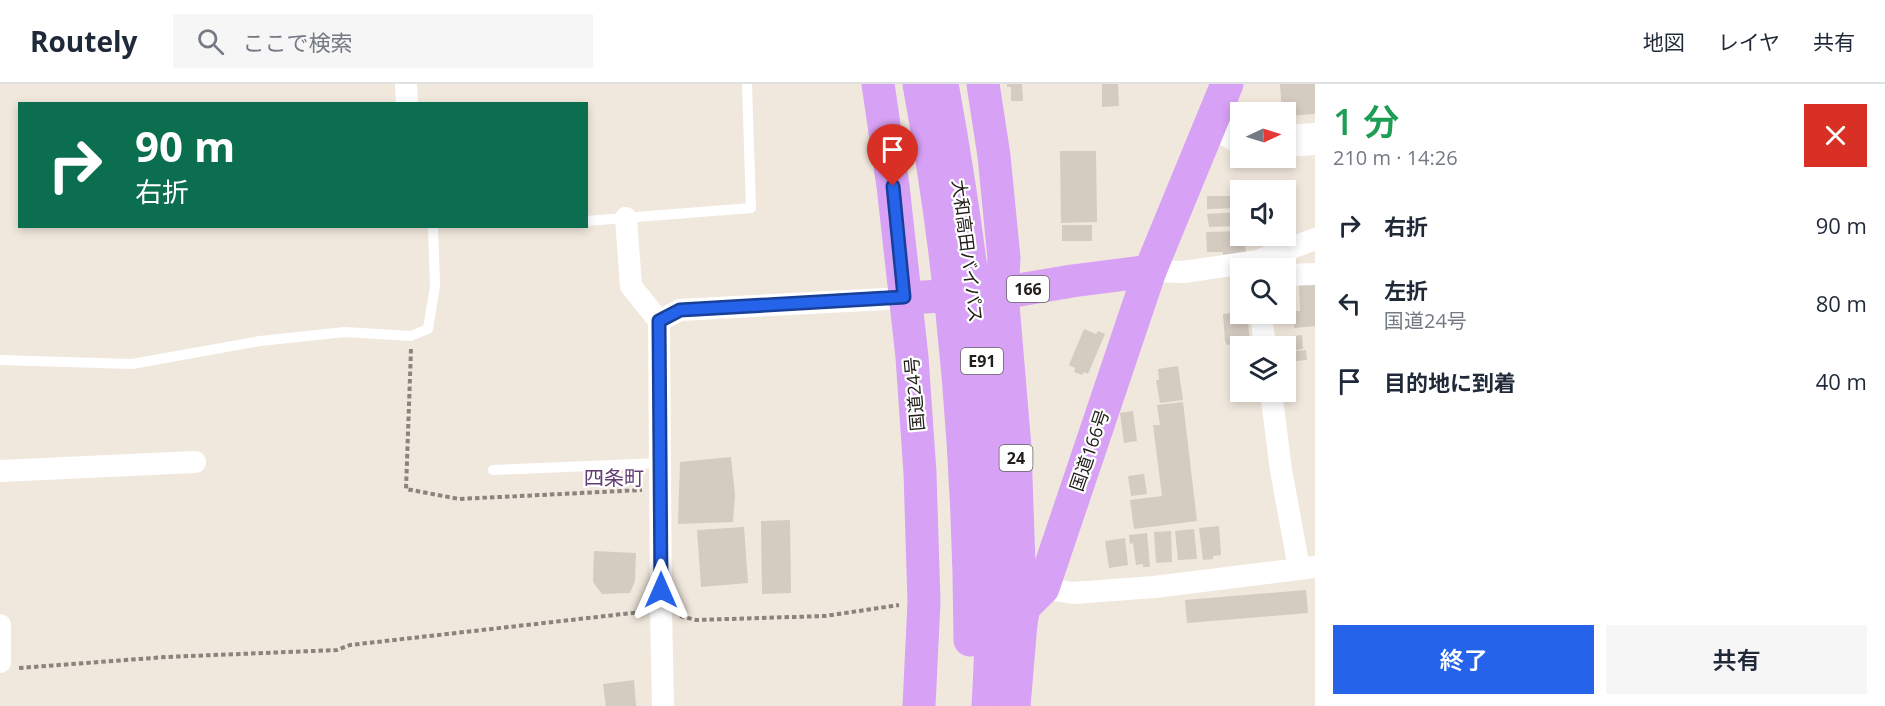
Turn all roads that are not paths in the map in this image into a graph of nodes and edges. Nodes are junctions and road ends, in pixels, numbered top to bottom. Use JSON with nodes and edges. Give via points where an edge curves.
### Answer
{"nodes":[{"id":1,"x":406,"y":84,"type":"edge"},
{"id":2,"x":747,"y":84,"type":"edge"},
{"id":3,"x":878,"y":84,"type":"edge"},
{"id":4,"x":899,"y":84,"type":"edge"},
{"id":5,"x":919,"y":84,"type":"edge"},
{"id":6,"x":942,"y":84,"type":"edge"},
{"id":7,"x":967,"y":84,"type":"edge"},
{"id":8,"x":983,"y":84,"type":"edge"},
{"id":9,"x":1227,"y":84,"type":"edge"},
{"id":10,"x":407,"y":102,"type":"edge"},
{"id":11,"x":1211,"y":121,"type":"junction"},
{"id":12,"x":1230,"y":132,"type":"edge"},
{"id":13,"x":1315,"y":139,"type":"edge"},
{"id":14,"x":1296,"y":140,"type":"edge"},
{"id":15,"x":626,"y":218,"type":"junction"},
{"id":16,"x":588,"y":221,"type":"edge"},
{"id":17,"x":433,"y":228,"type":"edge"},
{"id":18,"x":1315,"y":239,"type":"edge"},
{"id":19,"x":1273,"y":258,"type":"edge"},
{"id":20,"x":1230,"y":268,"type":"edge"},
{"id":21,"x":1150,"y":271,"type":"junction"},
{"id":22,"x":1296,"y":274,"type":"edge"},
{"id":23,"x":1315,"y":274,"type":"edge"},
{"id":24,"x":1002,"y":293,"type":"junction"},
{"id":25,"x":904,"y":297,"type":"junction"},
{"id":26,"x":659,"y":321,"type":"junction"},
{"id":27,"x":0,"y":360,"type":"edge"},
{"id":28,"x":1272,"y":402,"type":"edge"},
{"id":29,"x":195,"y":462,"type":"dead end"},
{"id":30,"x":661,"y":464,"type":"junction"},
{"id":31,"x":493,"y":470,"type":"dead end"},
{"id":32,"x":0,"y":471,"type":"edge"},
{"id":33,"x":1307,"y":567,"type":"edge"},
{"id":34,"x":1043,"y":588,"type":"junction"},
{"id":35,"x":1021,"y":623,"type":"junction"},
{"id":36,"x":0,"y":625,"type":"edge"},
{"id":37,"x":6,"y":665,"type":"edge"},
{"id":38,"x":663,"y":706,"type":"edge"},
{"id":39,"x":920,"y":706,"type":"edge"},
{"id":40,"x":942,"y":706,"type":"edge"},
{"id":41,"x":966,"y":706,"type":"edge"},
{"id":42,"x":988,"y":706,"type":"edge"},
{"id":43,"x":1014,"y":706,"type":"edge"}],
"edges":[{"from":1,"to":10,"type":"street"},
{"from":2,"to":15,"type":"lane","via":[[751,208]]},
{"from":3,"to":25,"type":"highway","name":"国道24号"},
{"from":4,"to":40,"type":"highway","via":[[932,353],[942,548]]},
{"from":5,"to":41,"type":"highway","name":"大和高田バイパス","number":"E91","via":[[950,286],[963,425],[970,640]]},
{"from":6,"to":42,"type":"highway","name":"大和高田バイパス","number":"E91","via":[[965,214],[988,425],[993,546]]},
{"from":7,"to":24,"type":"highway"},
{"from":8,"to":24,"type":"highway","number":"24","via":[[1004,258]]},
{"from":9,"to":11,"type":"highway","name":"国道166号"},
{"from":11,"to":12,"type":"street"},
{"from":11,"to":21,"type":"highway","name":"国道166号"},
{"from":13,"to":14,"type":"street"},
{"from":15,"to":16,"type":"lane"},
{"from":15,"to":26,"type":"street","via":[[631,286]]},
{"from":17,"to":27,"type":"lane","via":[[435,286],[428,329],[411,336],[345,332],[260,341],[132,364]]},
{"from":18,"to":19,"type":"street"},
{"from":20,"to":21,"type":"street"},
{"from":21,"to":24,"type":"highway","number":"166"},
{"from":21,"to":34,"type":"highway","name":"国道166号"},
{"from":22,"to":23,"type":"street"},
{"from":24,"to":25,"type":"highway","number":"166"},
{"from":24,"to":35,"type":"highway","number":"24","via":[[1015,448]]},
{"from":25,"to":26,"type":"street","via":[[680,310]]},
{"from":25,"to":39,"type":"highway","name":"国道24号","via":[[920,474],[924,602]]},
{"from":26,"to":30,"type":"street"},
{"from":28,"to":33,"type":"street","via":[[1281,470]]},
{"from":29,"to":32,"type":"street"},
{"from":30,"to":31,"type":"lane"},
{"from":30,"to":38,"type":"street"},
{"from":33,"to":34,"type":"street","via":[[1073,594]]},
{"from":34,"to":35,"type":"highway","name":"国道166号","via":[[1024,607]]},
{"from":35,"to":43,"type":"highway","number":"24"},
{"from":36,"to":37,"type":"street"}]}
